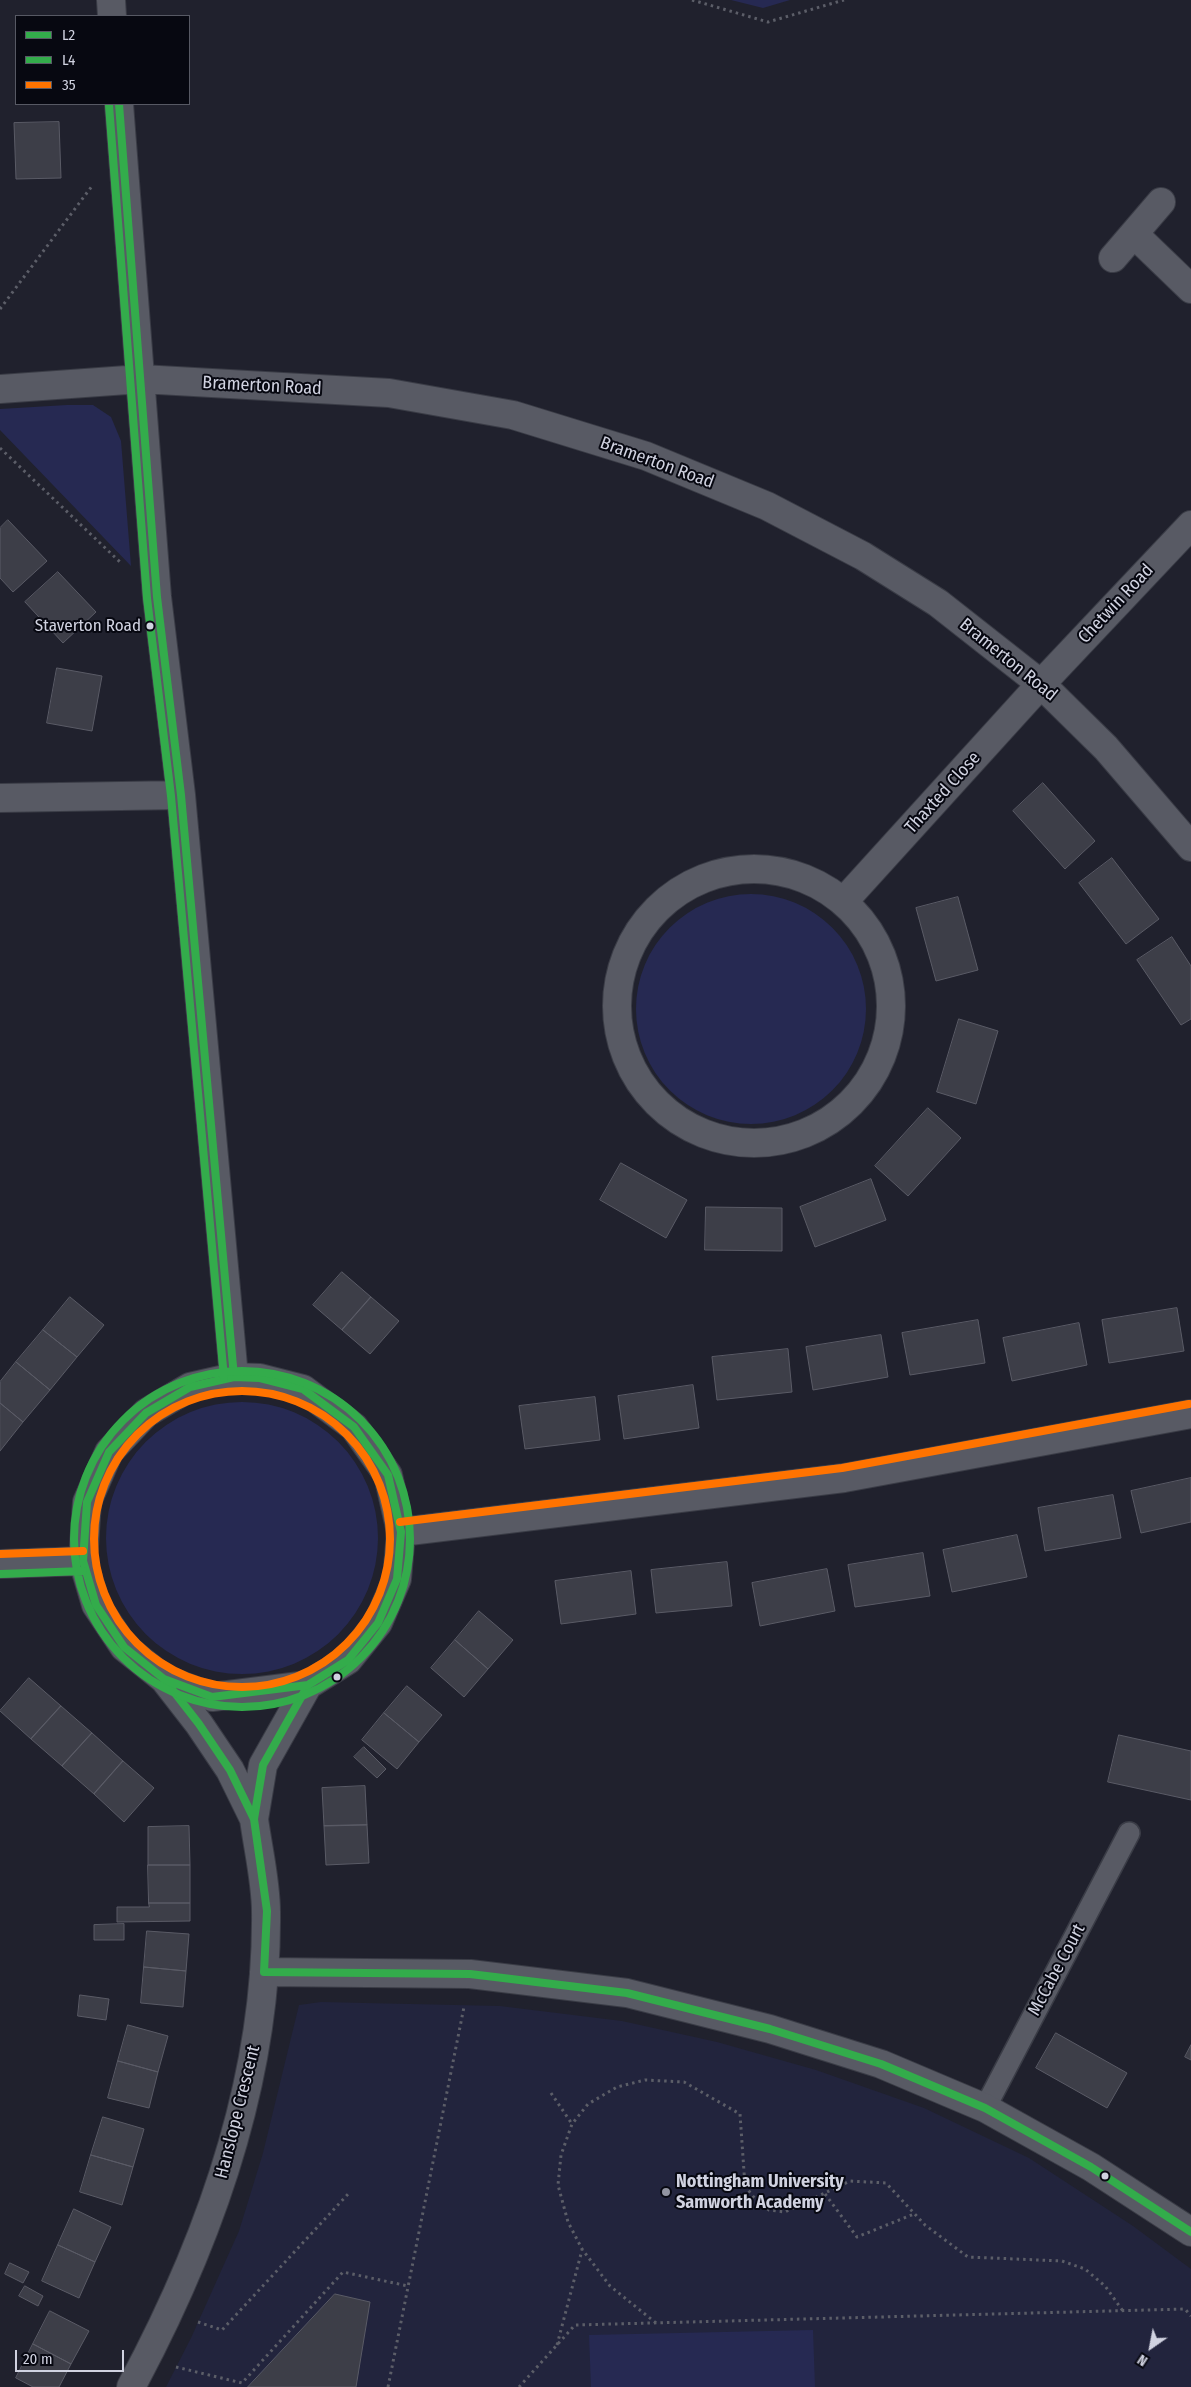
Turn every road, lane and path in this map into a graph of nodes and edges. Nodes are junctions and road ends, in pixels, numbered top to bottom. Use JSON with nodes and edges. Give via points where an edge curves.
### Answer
{"nodes":[{"id":1,"x":111,"y":0,"type":"edge"},
{"id":2,"x":692,"y":0,"type":"edge"},
{"id":3,"x":844,"y":0,"type":"edge"},
{"id":4,"x":112,"y":15,"type":"edge"},
{"id":5,"x":118,"y":105,"type":"edge"},
{"id":6,"x":93,"y":184,"type":"dead end"},
{"id":7,"x":1161,"y":202,"type":"dead end"},
{"id":8,"x":1134,"y":234,"type":"junction"},
{"id":9,"x":1113,"y":258,"type":"dead end"},
{"id":10,"x":1191,"y":289,"type":"edge"},
{"id":11,"x":0,"y":309,"type":"edge"},
{"id":12,"x":141,"y":379,"type":"junction"},
{"id":13,"x":0,"y":389,"type":"edge"},
{"id":14,"x":0,"y":448,"type":"edge"},
{"id":15,"x":1191,"y":525,"type":"edge"},
{"id":16,"x":122,"y":564,"type":"dead end"},
{"id":17,"x":1042,"y":684,"type":"junction"},
{"id":18,"x":181,"y":795,"type":"junction"},
{"id":19,"x":0,"y":798,"type":"edge"},
{"id":20,"x":1191,"y":847,"type":"edge"},
{"id":21,"x":844,"y":901,"type":"junction"},
{"id":22,"x":234,"y":1377,"type":"junction"},
{"id":23,"x":1191,"y":1414,"type":"edge"},
{"id":24,"x":401,"y":1532,"type":"junction"},
{"id":25,"x":83,"y":1561,"type":"junction"},
{"id":26,"x":0,"y":1564,"type":"edge"},
{"id":27,"x":164,"y":1679,"type":"junction"},
{"id":28,"x":308,"y":1685,"type":"junction"},
{"id":29,"x":254,"y":1819,"type":"junction"},
{"id":30,"x":1129,"y":1833,"type":"dead end"},
{"id":31,"x":264,"y":1972,"type":"junction"},
{"id":32,"x":470,"y":1974,"type":"junction"},
{"id":33,"x":551,"y":2093,"type":"dead end"},
{"id":34,"x":985,"y":2108,"type":"junction"},
{"id":35,"x":572,"y":2124,"type":"junction"},
{"id":36,"x":349,"y":2193,"type":"dead end"},
{"id":37,"x":825,"y":2194,"type":"junction"},
{"id":38,"x":914,"y":2214,"type":"junction"},
{"id":39,"x":1191,"y":2232,"type":"edge"},
{"id":40,"x":582,"y":2249,"type":"junction"},
{"id":41,"x":408,"y":2286,"type":"junction"},
{"id":42,"x":1123,"y":2311,"type":"junction"},
{"id":43,"x":170,"y":2313,"type":"junction"},
{"id":44,"x":1191,"y":2316,"type":"edge"},
{"id":45,"x":656,"y":2323,"type":"junction"},
{"id":46,"x":556,"y":2346,"type":"junction"},
{"id":47,"x":146,"y":2359,"type":"junction"},
{"id":48,"x":131,"y":2387,"type":"edge"},
{"id":49,"x":388,"y":2387,"type":"edge"},
{"id":50,"x":519,"y":2387,"type":"edge"}],
"edges":[{"from":1,"to":4,"type":"street"},
{"from":2,"to":3,"type":"path","via":[[768,22]]},
{"from":5,"to":12,"type":"street"},
{"from":6,"to":11,"type":"path"},
{"from":7,"to":8,"type":"street"},
{"from":8,"to":9,"type":"street"},
{"from":8,"to":10,"type":"street"},
{"from":12,"to":13,"type":"street","name":"Bramerton Road"},
{"from":12,"to":17,"type":"street","name":"Bramerton Road","via":[[389,393],[513,415],[646,456],[767,506],[863,556],[938,603]]},
{"from":12,"to":18,"type":"street","via":[[157,598]]},
{"from":14,"to":16,"type":"path"},
{"from":15,"to":17,"type":"street","name":"Chetwin Road"},
{"from":17,"to":20,"type":"street","name":"Bramerton Road","via":[[1106,748]]},
{"from":17,"to":21,"type":"street","name":"Thaxted Close"},
{"from":18,"to":19,"type":"street"},
{"from":18,"to":22,"type":"street"},
{"from":21,"to":21,"type":"street","via":[[802,876],[755,867],[708,876],[666,899],[635,935],[620,970],[616,1018],[628,1064],[656,1103],[695,1131],[742,1143],[799,1136],[841,1113],[872,1077],[890,1032],[891,984],[875,938]]},
{"from":22,"to":24,"type":"street","via":[[260,1378],[303,1389],[354,1427],[388,1475]]},
{"from":22,"to":25,"type":"street","via":[[190,1387],[146,1413],[109,1452],[87,1502]]},
{"from":23,"to":24,"type":"street","via":[[844,1478]]},
{"from":24,"to":28,"type":"street","via":[[397,1580],[378,1623],[348,1660]]},
{"from":25,"to":26,"type":"street"},
{"from":25,"to":27,"type":"street","via":[[96,1605],[124,1647]]},
{"from":27,"to":28,"type":"street","via":[[212,1697]]},
{"from":27,"to":29,"type":"street","name":"Hanslope Crescent","via":[[230,1770]]},
{"from":28,"to":29,"type":"street","name":"Hanslope Crescent","via":[[264,1764]]},
{"from":29,"to":31,"type":"street","name":"Hanslope Crescent","via":[[266,1911]]},
{"from":30,"to":34,"type":"lane","name":"McCabe Court"},
{"from":31,"to":32,"type":"street"},
{"from":31,"to":43,"type":"street","name":"Hanslope Crescent","via":[[258,2030],[245,2100],[221,2184]]},
{"from":32,"to":34,"type":"street","via":[[627,1993],[770,2029],[881,2064]]},
{"from":32,"to":41,"type":"path"},
{"from":33,"to":35,"type":"path"},
{"from":34,"to":39,"type":"street","via":[[1091,2167]]},
{"from":35,"to":37,"type":"path","via":[[588,2104],[617,2088],[645,2080],[684,2082],[740,2114],[745,2186],[756,2200],[769,2210],[785,2212]]},
{"from":35,"to":40,"type":"path","via":[[561,2155],[558,2185],[568,2222]]},
{"from":36,"to":43,"type":"path","via":[[222,2330]]},
{"from":37,"to":38,"type":"path","via":[[850,2181],[886,2183]]},
{"from":37,"to":38,"type":"path","via":[[857,2237]]},
{"from":38,"to":42,"type":"path","via":[[968,2257],[1062,2261],[1085,2269],[1105,2286]]},
{"from":40,"to":45,"type":"path","via":[[610,2286]]},
{"from":40,"to":46,"type":"path"},
{"from":41,"to":47,"type":"path","via":[[343,2272],[242,2383]]},
{"from":41,"to":49,"type":"path"},
{"from":42,"to":44,"type":"path","via":[[1185,2309]]},
{"from":42,"to":45,"type":"path"},
{"from":43,"to":47,"type":"street","name":"Hanslope Crescent"},
{"from":45,"to":46,"type":"path","via":[[575,2325]]},
{"from":46,"to":50,"type":"path"},
{"from":47,"to":48,"type":"street","name":"Hanslope Crescent"}]}
